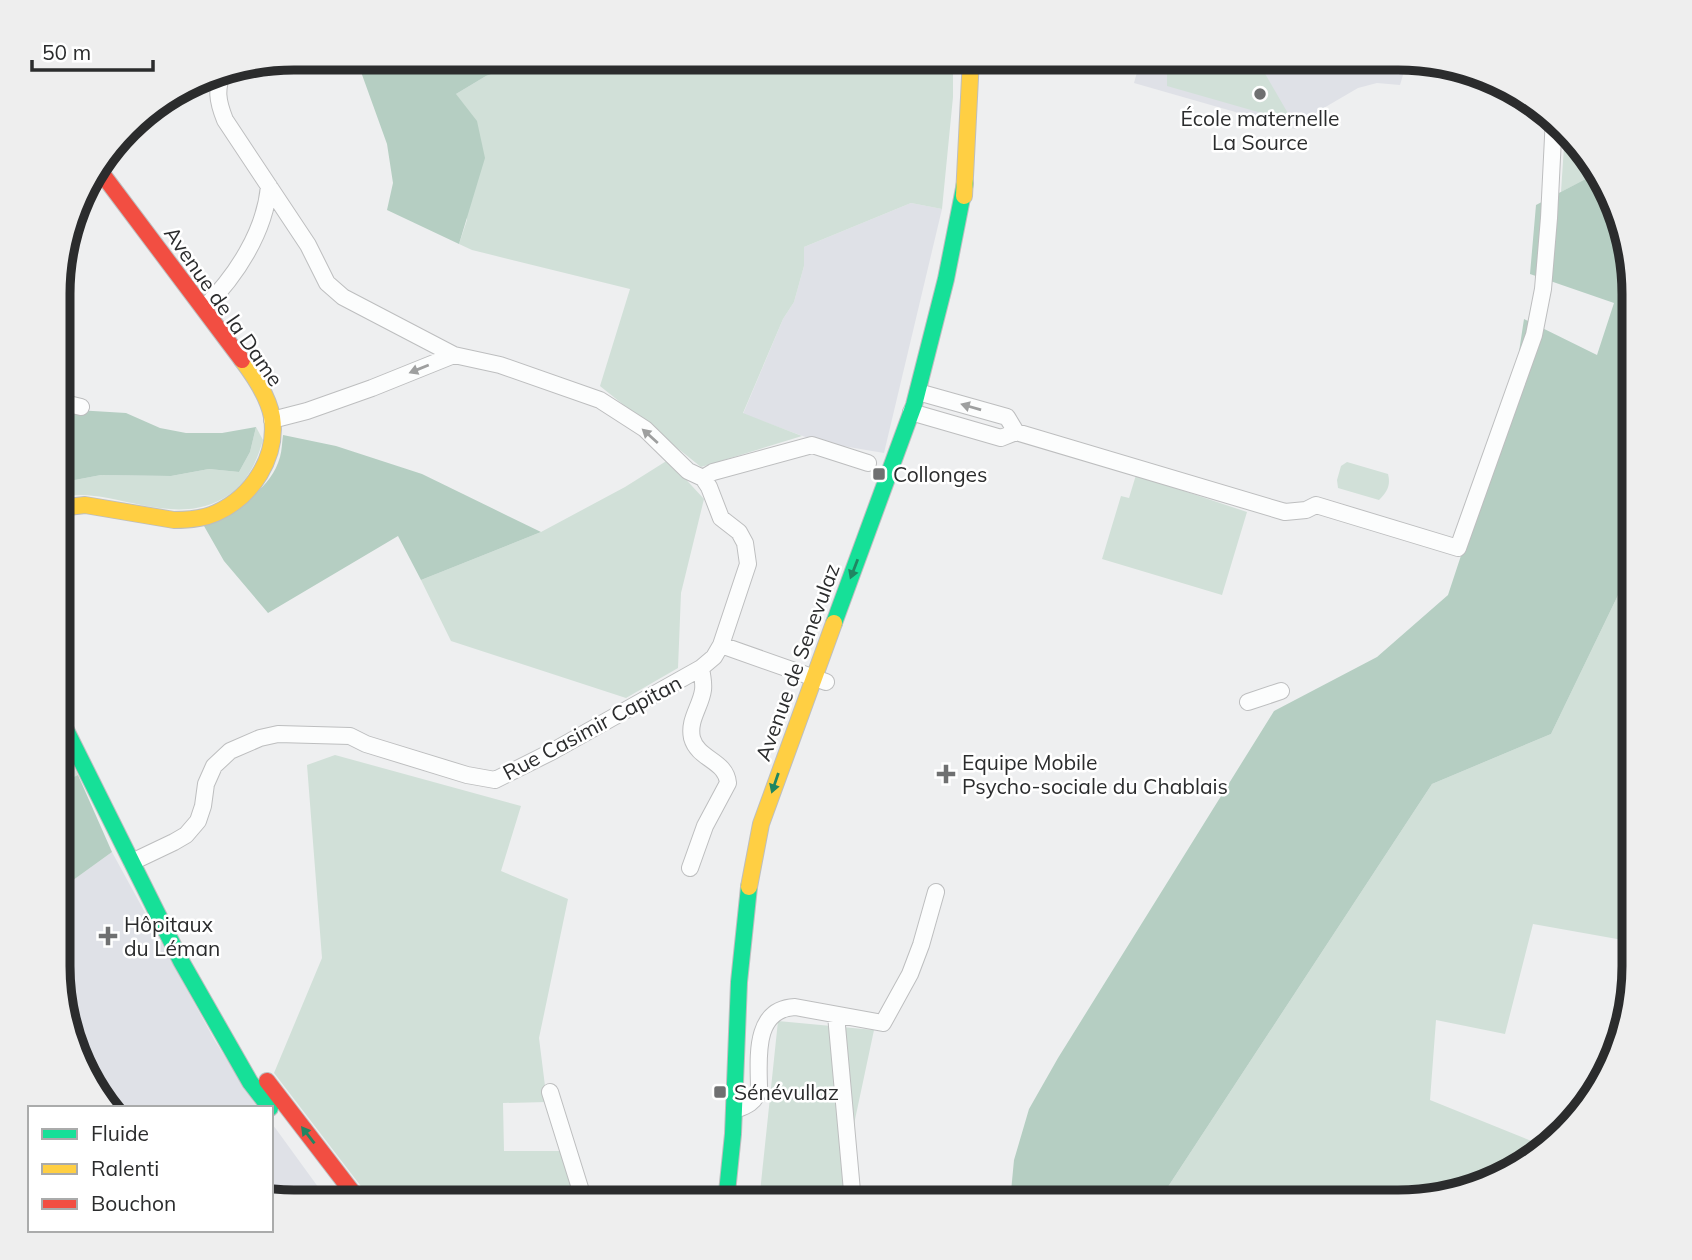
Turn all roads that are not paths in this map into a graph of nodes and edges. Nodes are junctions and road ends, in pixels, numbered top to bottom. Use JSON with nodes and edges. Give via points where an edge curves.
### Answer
{"nodes":[{"id":1,"x":970,"y":70,"type":"edge"},
{"id":2,"x":219,"y":83,"type":"edge"},
{"id":3,"x":1553,"y":133,"type":"edge"},
{"id":4,"x":104,"y":176,"type":"edge"},
{"id":5,"x":269,"y":186,"type":"junction"},
{"id":6,"x":204,"y":308,"type":"junction"},
{"id":7,"x":454,"y":355,"type":"junction"},
{"id":8,"x":925,"y":394,"type":"junction"},
{"id":9,"x":70,"y":404,"type":"edge"},
{"id":10,"x":81,"y":407,"type":"dead end"},
{"id":11,"x":918,"y":414,"type":"junction"},
{"id":12,"x":272,"y":420,"type":"junction"},
{"id":13,"x":1016,"y":432,"type":"junction"},
{"id":14,"x":867,"y":464,"type":"dead end"},
{"id":15,"x":703,"y":478,"type":"junction"},
{"id":16,"x":70,"y":506,"type":"edge"},
{"id":17,"x":721,"y":645,"type":"junction"},
{"id":18,"x":701,"y":668,"type":"junction"},
{"id":19,"x":819,"y":680,"type":"junction"},
{"id":20,"x":1281,"y":691,"type":"dead end"},
{"id":21,"x":1248,"y":702,"type":"dead end"},
{"id":22,"x":70,"y":738,"type":"edge"},
{"id":23,"x":132,"y":862,"type":"junction"},
{"id":24,"x":690,"y":868,"type":"dead end"},
{"id":25,"x":936,"y":892,"type":"dead end"},
{"id":26,"x":836,"y":1014,"type":"junction"},
{"id":27,"x":220,"y":1027,"type":"junction"},
{"id":28,"x":551,"y":1092,"type":"dead end"},
{"id":29,"x":269,"y":1106,"type":"edge"},
{"id":30,"x":734,"y":1110,"type":"junction"},
{"id":31,"x":273,"y":1112,"type":"edge"},
{"id":32,"x":333,"y":1190,"type":"edge"},
{"id":33,"x":351,"y":1190,"type":"edge"},
{"id":34,"x":580,"y":1190,"type":"edge"},
{"id":35,"x":728,"y":1190,"type":"edge"},
{"id":36,"x":852,"y":1190,"type":"edge"}],
"edges":[{"from":1,"to":8,"type":"main road","name":"Avenue de Senevulaz","via":[[962,237],[952,317]]},
{"from":2,"to":5,"type":"street","via":[[222,113]]},
{"from":3,"to":13,"type":"street","via":[[1543,289],[1534,335],[1458,548],[1316,505],[1285,512]]},
{"from":4,"to":6,"type":"main road","name":"Avenue de la Dame"},
{"from":5,"to":6,"type":"street","via":[[267,206],[241,262]]},
{"from":5,"to":7,"type":"street","via":[[327,283],[342,297]]},
{"from":6,"to":12,"type":"main road","name":"Avenue de la Dame","via":[[253,376]]},
{"from":7,"to":12,"type":"street","one_way":true},
{"from":15,"to":7,"type":"street","one_way":true,"via":[[688,471],[645,429],[600,400],[500,365]]},
{"from":8,"to":11,"type":"main road","name":"Avenue de Senevulaz"},
{"from":13,"to":8,"type":"street","one_way":true,"via":[[1007,418]]},
{"from":9,"to":10,"type":"street"},
{"from":11,"to":13,"type":"street","via":[[1001,438]]},
{"from":11,"to":19,"type":"main road","name":"Avenue de Senevulaz"},
{"from":12,"to":16,"type":"main road","name":"Avenue de la Dame","via":[[271,445],[260,474],[244,494],[217,513],[174,520]]},
{"from":14,"to":15,"type":"street","via":[[812,445]]},
{"from":15,"to":17,"type":"street","name":"Rue Casimir Capitan","via":[[721,518],[746,543],[748,564]]},
{"from":17,"to":18,"type":"street","name":"Rue Casimir Capitan"},
{"from":17,"to":19,"type":"street"},
{"from":18,"to":23,"type":"street","name":"Rue Casimir Capitan","via":[[495,779],[467,775],[350,736],[278,734],[260,738],[230,751],[214,766],[198,821],[186,835]]},
{"from":18,"to":24,"type":"street","name":"Rue Casimir Capitan","via":[[704,689],[692,720],[693,740],[701,753],[724,770],[729,783],[705,826]]},
{"from":19,"to":30,"type":"main road","name":"Avenue de Senevulaz","via":[[766,848],[745,932]]},
{"from":20,"to":21,"type":"street"},
{"from":22,"to":23,"type":"main road"},
{"from":23,"to":27,"type":"main road"},
{"from":25,"to":26,"type":"street","via":[[910,974],[883,1023]]},
{"from":26,"to":30,"type":"street","via":[[790,1007],[772,1018],[760,1036],[758,1094],[750,1104]]},
{"from":26,"to":36,"type":"street"},
{"from":27,"to":29,"type":"main road"},
{"from":33,"to":27,"type":"main road","one_way":true},
{"from":28,"to":34,"type":"street"},
{"from":30,"to":35,"type":"main road","name":"Avenue de Senevulaz"},
{"from":31,"to":32,"type":"main road"}]}
